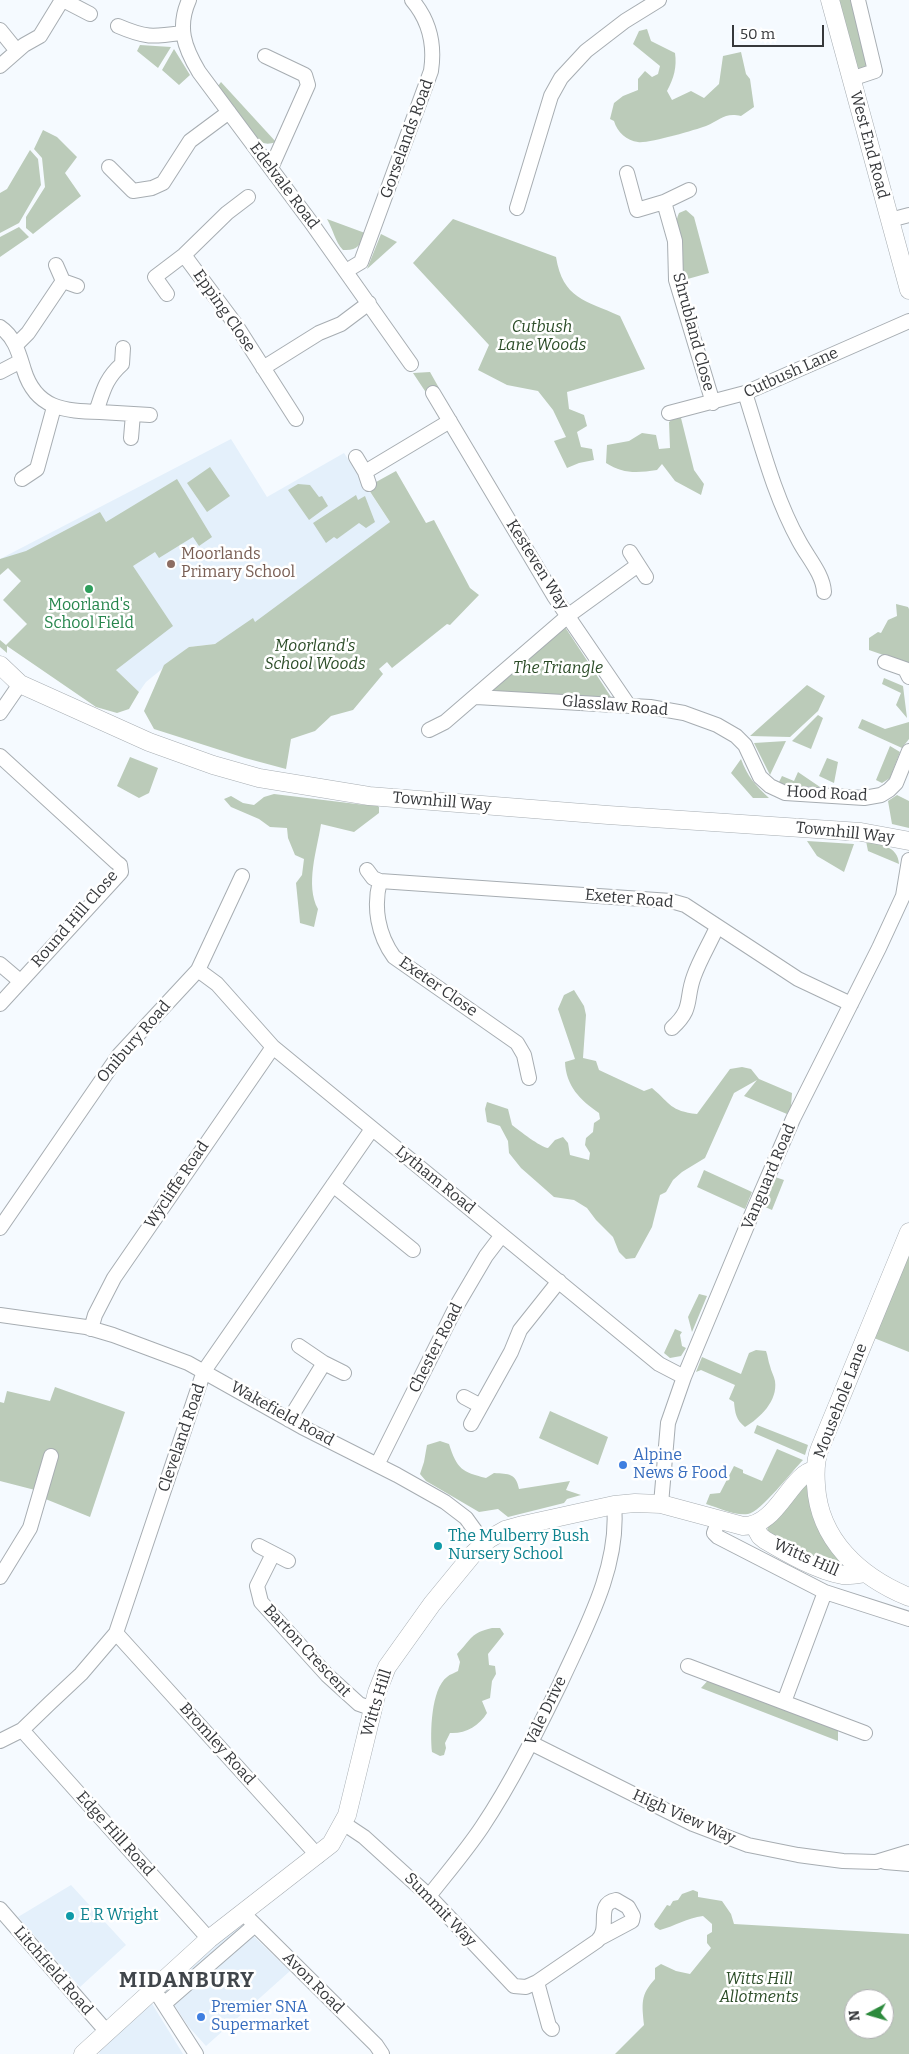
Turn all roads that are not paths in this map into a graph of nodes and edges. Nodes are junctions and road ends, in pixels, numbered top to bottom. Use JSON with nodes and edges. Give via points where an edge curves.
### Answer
{"nodes":[{"id":1,"x":63,"y":0,"type":"edge"},
{"id":2,"x":189,"y":0,"type":"edge"},
{"id":3,"x":412,"y":0,"type":"edge"},
{"id":4,"x":659,"y":0,"type":"edge"},
{"id":5,"x":830,"y":0,"type":"edge"},
{"id":6,"x":858,"y":0,"type":"edge"},
{"id":7,"x":90,"y":14,"type":"dead end"},
{"id":8,"x":118,"y":26,"type":"dead end"},
{"id":9,"x":0,"y":30,"type":"edge"},
{"id":10,"x":182,"y":34,"type":"junction"},
{"id":11,"x":17,"y":51,"type":"junction"},
{"id":12,"x":265,"y":56,"type":"dead end"},
{"id":13,"x":0,"y":66,"type":"edge"},
{"id":14,"x":851,"y":79,"type":"junction"},
{"id":15,"x":229,"y":112,"type":"junction"},
{"id":16,"x":109,"y":167,"type":"dead end"},
{"id":17,"x":271,"y":168,"type":"junction"},
{"id":18,"x":627,"y":173,"type":"dead end"},
{"id":19,"x":689,"y":190,"type":"dead end"},
{"id":20,"x":248,"y":197,"type":"dead end"},
{"id":21,"x":664,"y":202,"type":"junction"},
{"id":22,"x":517,"y":208,"type":"dead end"},
{"id":23,"x":909,"y":215,"type":"edge"},
{"id":24,"x":890,"y":220,"type":"junction"},
{"id":25,"x":184,"y":254,"type":"junction"},
{"id":26,"x":56,"y":265,"type":"dead end"},
{"id":27,"x":346,"y":271,"type":"junction"},
{"id":28,"x":63,"y":281,"type":"junction"},
{"id":29,"x":77,"y":286,"type":"dead end"},
{"id":30,"x":909,"y":290,"type":"edge"},
{"id":31,"x":167,"y":294,"type":"dead end"},
{"id":32,"x":369,"y":303,"type":"junction"},
{"id":33,"x":909,"y":321,"type":"edge"},
{"id":34,"x":0,"y":327,"type":"edge"},
{"id":35,"x":16,"y":345,"type":"junction"},
{"id":36,"x":124,"y":348,"type":"dead end"},
{"id":37,"x":22,"y":361,"type":"junction"},
{"id":38,"x":411,"y":364,"type":"dead end"},
{"id":39,"x":263,"y":368,"type":"junction"},
{"id":40,"x":0,"y":372,"type":"edge"},
{"id":41,"x":433,"y":393,"type":"dead end"},
{"id":42,"x":745,"y":393,"type":"junction"},
{"id":43,"x":712,"y":403,"type":"junction"},
{"id":44,"x":54,"y":407,"type":"junction"},
{"id":45,"x":96,"y":412,"type":"junction"},
{"id":46,"x":669,"y":413,"type":"dead end"},
{"id":47,"x":133,"y":414,"type":"junction"},
{"id":48,"x":150,"y":415,"type":"dead end"},
{"id":49,"x":296,"y":419,"type":"dead end"},
{"id":50,"x":450,"y":421,"type":"junction"},
{"id":51,"x":131,"y":438,"type":"dead end"},
{"id":52,"x":356,"y":457,"type":"dead end"},
{"id":53,"x":22,"y":479,"type":"dead end"},
{"id":54,"x":630,"y":552,"type":"dead end"},
{"id":55,"x":638,"y":565,"type":"junction"},
{"id":56,"x":646,"y":578,"type":"dead end"},
{"id":57,"x":824,"y":592,"type":"dead end"},
{"id":58,"x":569,"y":616,"type":"junction"},
{"id":59,"x":885,"y":662,"type":"dead end"},
{"id":60,"x":0,"y":665,"type":"edge"},
{"id":61,"x":909,"y":678,"type":"edge"},
{"id":62,"x":20,"y":684,"type":"junction"},
{"id":63,"x":476,"y":697,"type":"junction"},
{"id":64,"x":629,"y":706,"type":"junction"},
{"id":65,"x":0,"y":713,"type":"edge"},
{"id":66,"x":429,"y":730,"type":"dead end"},
{"id":67,"x":745,"y":745,"type":"joint"},
{"id":68,"x":909,"y":752,"type":"edge"},
{"id":69,"x":0,"y":756,"type":"edge"},
{"id":70,"x":909,"y":841,"type":"edge"},
{"id":71,"x":909,"y":860,"type":"edge"},
{"id":72,"x":367,"y":870,"type":"dead end"},
{"id":73,"x":242,"y":876,"type":"dead end"},
{"id":74,"x":380,"y":881,"type":"junction"},
{"id":75,"x":717,"y":927,"type":"junction"},
{"id":76,"x":0,"y":964,"type":"edge"},
{"id":77,"x":198,"y":970,"type":"junction"},
{"id":78,"x":20,"y":981,"type":"junction"},
{"id":79,"x":0,"y":1004,"type":"edge"},
{"id":80,"x":851,"y":1004,"type":"junction"},
{"id":81,"x":672,"y":1028,"type":"dead end"},
{"id":82,"x":273,"y":1047,"type":"junction"},
{"id":83,"x":529,"y":1078,"type":"dead end"},
{"id":84,"x":372,"y":1128,"type":"junction"},
{"id":85,"x":333,"y":1185,"type":"junction"},
{"id":86,"x":0,"y":1228,"type":"edge"},
{"id":87,"x":909,"y":1232,"type":"edge"},
{"id":88,"x":502,"y":1235,"type":"junction"},
{"id":89,"x":413,"y":1250,"type":"dead end"},
{"id":90,"x":559,"y":1281,"type":"junction"},
{"id":91,"x":0,"y":1315,"type":"edge"},
{"id":92,"x":91,"y":1329,"type":"junction"},
{"id":93,"x":299,"y":1346,"type":"dead end"},
{"id":94,"x":324,"y":1363,"type":"junction"},
{"id":95,"x":204,"y":1371,"type":"junction"},
{"id":96,"x":344,"y":1373,"type":"dead end"},
{"id":97,"x":684,"y":1377,"type":"junction"},
{"id":98,"x":464,"y":1397,"type":"dead end"},
{"id":99,"x":481,"y":1406,"type":"junction"},
{"id":100,"x":289,"y":1420,"type":"junction"},
{"id":101,"x":470,"y":1424,"type":"dead end"},
{"id":102,"x":51,"y":1456,"type":"dead end"},
{"id":103,"x":377,"y":1465,"type":"junction"},
{"id":104,"x":815,"y":1470,"type":"junction"},
{"id":105,"x":661,"y":1504,"type":"junction"},
{"id":106,"x":614,"y":1505,"type":"junction"},
{"id":107,"x":719,"y":1520,"type":"junction"},
{"id":108,"x":754,"y":1525,"type":"junction"},
{"id":109,"x":484,"y":1543,"type":"junction"},
{"id":110,"x":259,"y":1546,"type":"dead end"},
{"id":111,"x":273,"y":1554,"type":"junction"},
{"id":112,"x":288,"y":1561,"type":"dead end"},
{"id":113,"x":866,"y":1573,"type":"junction"},
{"id":114,"x":0,"y":1577,"type":"edge"},
{"id":115,"x":825,"y":1592,"type":"junction"},
{"id":116,"x":909,"y":1597,"type":"edge"},
{"id":117,"x":909,"y":1619,"type":"edge"},
{"id":118,"x":116,"y":1633,"type":"junction"},
{"id":119,"x":688,"y":1666,"type":"dead end"},
{"id":120,"x":784,"y":1702,"type":"junction"},
{"id":121,"x":373,"y":1709,"type":"junction"},
{"id":122,"x":22,"y":1730,"type":"junction"},
{"id":123,"x":865,"y":1733,"type":"dead end"},
{"id":124,"x":0,"y":1741,"type":"edge"},
{"id":125,"x":531,"y":1744,"type":"junction"},
{"id":126,"x":343,"y":1823,"type":"junction"},
{"id":127,"x":909,"y":1852,"type":"edge"},
{"id":128,"x":318,"y":1856,"type":"junction"},
{"id":129,"x":876,"y":1862,"type":"junction"},
{"id":130,"x":909,"y":1864,"type":"edge"},
{"id":131,"x":429,"y":1896,"type":"junction"},
{"id":132,"x":0,"y":1909,"type":"edge"},
{"id":133,"x":249,"y":1919,"type":"junction"},
{"id":134,"x":602,"y":1937,"type":"dead end"},
{"id":135,"x":209,"y":1939,"type":"junction"},
{"id":136,"x":537,"y":1982,"type":"junction"},
{"id":137,"x":154,"y":1988,"type":"junction"},
{"id":138,"x":164,"y":2004,"type":"junction"},
{"id":139,"x":552,"y":2029,"type":"dead end"},
{"id":140,"x":107,"y":2032,"type":"junction"},
{"id":141,"x":83,"y":2054,"type":"edge"},
{"id":142,"x":196,"y":2054,"type":"edge"},
{"id":143,"x":382,"y":2054,"type":"edge"}],
"edges":[{"from":1,"to":7,"type":"street"},
{"from":1,"to":11,"type":"street","via":[[40,36]]},
{"from":2,"to":10,"type":"street","name":"Edelvale Road"},
{"from":3,"to":27,"type":"street","name":"Gorselands Road","via":[[429,28],[433,48],[431,71],[361,262]]},
{"from":4,"to":22,"type":"street","via":[[586,50],[561,78],[551,96]]},
{"from":5,"to":14,"type":"street","name":"West End Road"},
{"from":6,"to":14,"type":"street","via":[[875,71]]},
{"from":8,"to":10,"type":"street","via":[[137,34],[157,37]]},
{"from":9,"to":11,"type":"street"},
{"from":10,"to":15,"type":"street","name":"Edelvale Road","via":[[187,52],[199,72]]},
{"from":11,"to":13,"type":"street"},
{"from":12,"to":17,"type":"street","via":[[305,75],[308,85]]},
{"from":14,"to":24,"type":"street","name":"West End Road"},
{"from":15,"to":16,"type":"street","via":[[190,141],[163,183],[133,191]]},
{"from":15,"to":17,"type":"street","name":"Edelvale Road"},
{"from":17,"to":27,"type":"street","name":"Edelvale Road"},
{"from":18,"to":21,"type":"street","via":[[637,210]]},
{"from":19,"to":21,"type":"street"},
{"from":20,"to":25,"type":"street","via":[[227,212]]},
{"from":21,"to":43,"type":"street","name":"Shrubland Close","via":[[675,241],[676,280]]},
{"from":23,"to":24,"type":"street"},
{"from":24,"to":30,"type":"street","name":"West End Road"},
{"from":25,"to":31,"type":"street","via":[[156,277]]},
{"from":25,"to":39,"type":"street","name":"Epping Close"},
{"from":26,"to":28,"type":"street"},
{"from":27,"to":32,"type":"street","name":"Edelvale Road"},
{"from":28,"to":29,"type":"street"},
{"from":28,"to":35,"type":"street","via":[[28,333]]},
{"from":32,"to":38,"type":"street","name":"Edelvale Road"},
{"from":32,"to":39,"type":"street","name":"Epping Close","via":[[341,324],[319,333]]},
{"from":33,"to":42,"type":"street","name":"Cutbush Lane"},
{"from":34,"to":35,"type":"street"},
{"from":35,"to":37,"type":"street"},
{"from":36,"to":45,"type":"street","via":[[126,368],[110,374]]},
{"from":37,"to":40,"type":"street"},
{"from":37,"to":44,"type":"street","via":[[29,385],[37,396]]},
{"from":39,"to":49,"type":"street","name":"Epping Close","via":[[287,395]]},
{"from":41,"to":50,"type":"street","name":"Kesteven Way"},
{"from":42,"to":43,"type":"street","name":"Cutbush Lane"},
{"from":42,"to":57,"type":"street","via":[[783,506],[799,542],[824,582]]},
{"from":43,"to":46,"type":"street","name":"Cutbush Lane"},
{"from":44,"to":45,"type":"street"},
{"from":44,"to":53,"type":"street","via":[[37,469]]},
{"from":45,"to":47,"type":"street"},
{"from":47,"to":48,"type":"street"},
{"from":47,"to":51,"type":"street"},
{"from":50,"to":52,"type":"street","via":[[367,478]]},
{"from":50,"to":58,"type":"street","name":"Kesteven Way"},
{"from":54,"to":55,"type":"street"},
{"from":55,"to":56,"type":"street"},
{"from":55,"to":58,"type":"street"},
{"from":58,"to":63,"type":"street"},
{"from":58,"to":64,"type":"street","name":"Kesteven Way"},
{"from":59,"to":61,"type":"street","via":[[905,669]]},
{"from":60,"to":62,"type":"street","name":"Townhill Way"},
{"from":62,"to":65,"type":"street"},
{"from":62,"to":70,"type":"street","name":"Townhill Way","via":[[149,742],[259,778],[294,785],[369,796],[861,832]]},
{"from":63,"to":64,"type":"street","name":"Glasslaw Road"},
{"from":63,"to":66,"type":"street","via":[[441,726]]},
{"from":64,"to":67,"type":"street","name":"Glasslaw Road","via":[[661,708],[704,720],[725,729]]},
{"from":67,"to":68,"type":"street","name":"Hood Road","via":[[760,777],[778,791],[864,798],[889,790],[896,783]]},
{"from":69,"to":78,"type":"street","name":"Round Hill Close","via":[[120,865],[121,872]]},
{"from":71,"to":80,"type":"street","name":"Vanguard Road","via":[[903,896]]},
{"from":72,"to":74,"type":"street"},
{"from":73,"to":77,"type":"street","name":"Onibury Road"},
{"from":74,"to":75,"type":"street","name":"Exeter Road","via":[[671,901],[685,905]]},
{"from":74,"to":83,"type":"street","name":"Exeter Close","via":[[375,899],[377,917],[394,957],[516,1043],[524,1055]]},
{"from":75,"to":80,"type":"street","name":"Exeter Road","via":[[798,979]]},
{"from":75,"to":81,"type":"street","via":[[693,978],[684,1017]]},
{"from":76,"to":78,"type":"street"},
{"from":77,"to":82,"type":"street","name":"Lytham Road","via":[[217,984]]},
{"from":77,"to":86,"type":"street","name":"Onibury Road","via":[[119,1056]]},
{"from":78,"to":79,"type":"street","name":"Round Hill Close"},
{"from":80,"to":97,"type":"street","name":"Vanguard Road","via":[[790,1128]]},
{"from":82,"to":84,"type":"street","name":"Lytham Road"},
{"from":82,"to":92,"type":"street","name":"Wycliffe Road","via":[[114,1278]]},
{"from":84,"to":85,"type":"street","name":"Cleveland Road"},
{"from":84,"to":88,"type":"street","name":"Lytham Road"},
{"from":85,"to":89,"type":"street"},
{"from":85,"to":95,"type":"street","name":"Cleveland Road"},
{"from":87,"to":104,"type":"street","name":"Mousehole Lane","via":[[820,1448]]},
{"from":88,"to":90,"type":"street","name":"Lytham Road"},
{"from":88,"to":103,"type":"street","name":"Chester Road","via":[[456,1307]]},
{"from":90,"to":97,"type":"street","name":"Lytham Road","via":[[658,1364]]},
{"from":90,"to":99,"type":"street","via":[[520,1330]]},
{"from":91,"to":92,"type":"street","name":"Wakefield Road"},
{"from":92,"to":95,"type":"street","name":"Wakefield Road"},
{"from":93,"to":94,"type":"street"},
{"from":94,"to":96,"type":"street"},
{"from":94,"to":100,"type":"street"},
{"from":95,"to":100,"type":"street","name":"Wakefield Road"},
{"from":95,"to":118,"type":"street","name":"Cleveland Road"},
{"from":97,"to":105,"type":"street","name":"Vanguard Road","via":[[668,1423]]},
{"from":98,"to":99,"type":"street"},
{"from":99,"to":101,"type":"street"},
{"from":100,"to":103,"type":"street","name":"Wakefield Road"},
{"from":102,"to":114,"type":"street","via":[[30,1528]]},
{"from":103,"to":109,"type":"street","name":"Wakefield Road","via":[[453,1508],[466,1518]]},
{"from":104,"to":108,"type":"street","name":"Witts Hill","via":[[806,1474],[768,1516]]},
{"from":104,"to":113,"type":"street","name":"Mousehole Lane","via":[[817,1495],[828,1532]]},
{"from":105,"to":106,"type":"street","name":"Witts Hill"},
{"from":105,"to":107,"type":"street","name":"Witts Hill"},
{"from":106,"to":109,"type":"street","name":"Witts Hill","via":[[512,1528]]},
{"from":106,"to":125,"type":"street","name":"Vale Drive","via":[[614,1540],[603,1584]]},
{"from":107,"to":108,"type":"street","name":"Witts Hill","via":[[743,1526]]},
{"from":107,"to":115,"type":"street","via":[[714,1533],[718,1537]]},
{"from":108,"to":113,"type":"street","name":"Witts Hill","via":[[765,1540],[800,1559],[844,1575]]},
{"from":109,"to":121,"type":"street","name":"Witts Hill","via":[[462,1566],[392,1658],[382,1676]]},
{"from":110,"to":111,"type":"street"},
{"from":111,"to":112,"type":"street"},
{"from":111,"to":121,"type":"street","name":"Barton Crescent","via":[[258,1586],[261,1602],[333,1680],[359,1704]]},
{"from":113,"to":116,"type":"street","name":"Mousehole Lane"},
{"from":115,"to":117,"type":"street"},
{"from":115,"to":120,"type":"street"},
{"from":118,"to":122,"type":"street","name":"Cleveland Road","via":[[81,1674]]},
{"from":118,"to":128,"type":"street","name":"Bromley Road"},
{"from":119,"to":120,"type":"street"},
{"from":120,"to":123,"type":"street"},
{"from":121,"to":126,"type":"street","name":"Witts Hill"},
{"from":122,"to":124,"type":"street","name":"Cleveland Road"},
{"from":122,"to":135,"type":"street","name":"Edge Hill Road"},
{"from":125,"to":129,"type":"street","name":"High View Way","via":[[693,1824],[729,1838],[819,1859]]},
{"from":125,"to":131,"type":"street","name":"Vale Drive","via":[[483,1825]]},
{"from":126,"to":128,"type":"street","name":"Witts Hill","via":[[331,1844]]},
{"from":126,"to":131,"type":"street","name":"Summit Way","via":[[358,1832]]},
{"from":127,"to":129,"type":"street","name":"High View Way"},
{"from":128,"to":133,"type":"street","name":"Witts Hill"},
{"from":129,"to":130,"type":"street","name":"High View Way"},
{"from":131,"to":136,"type":"street","name":"Summit Way","via":[[514,1986],[526,1987]]},
{"from":132,"to":140,"type":"street","name":"Litchfield Road"},
{"from":133,"to":135,"type":"street","name":"Witts Hill"},
{"from":133,"to":138,"type":"street"},
{"from":133,"to":143,"type":"street","name":"Avon Road"},
{"from":134,"to":136,"type":"street","name":"Summit Way"},
{"from":135,"to":137,"type":"street","name":"Witts Hill"},
{"from":136,"to":139,"type":"street"},
{"from":137,"to":138,"type":"street"},
{"from":137,"to":140,"type":"street","name":"Witts Hill"},
{"from":138,"to":142,"type":"street"},
{"from":140,"to":141,"type":"street","name":"Witts Hill"}]}
